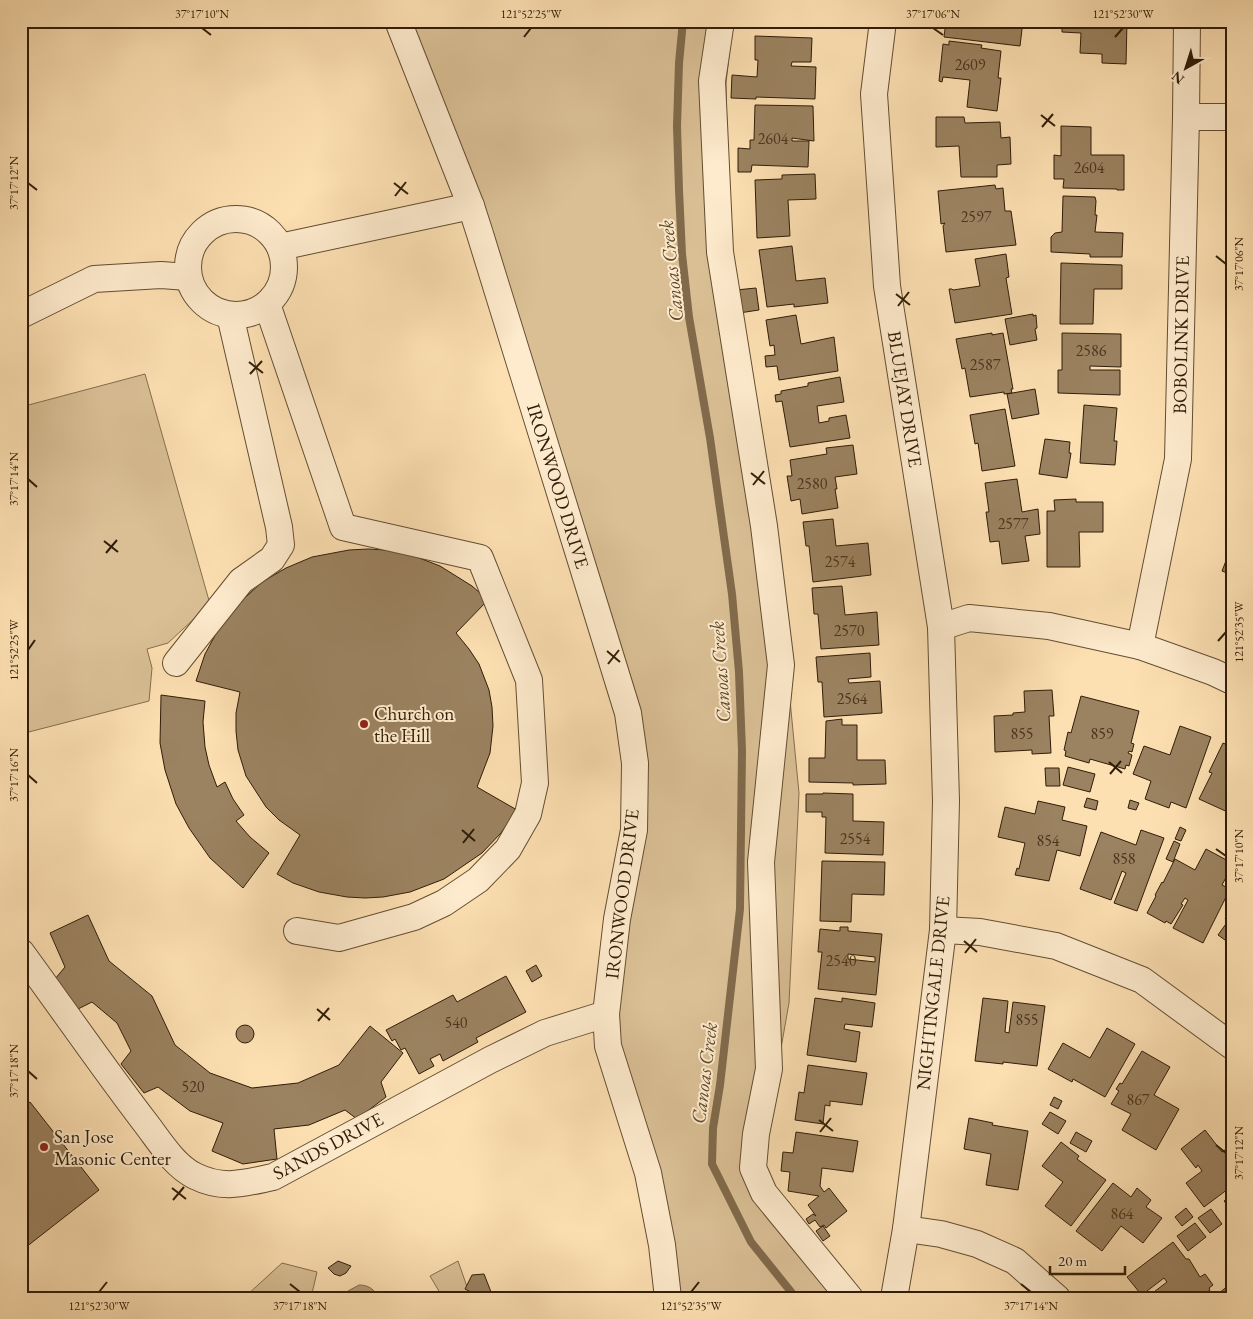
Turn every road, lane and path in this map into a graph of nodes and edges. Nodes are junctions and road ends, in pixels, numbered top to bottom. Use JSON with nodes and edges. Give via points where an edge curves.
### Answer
{"nodes":[{"id":1,"x":398,"y":21,"type":"edge"},
{"id":2,"x":721,"y":21,"type":"edge"},
{"id":3,"x":883,"y":21,"type":"edge"},
{"id":4,"x":1187,"y":21,"type":"edge"},
{"id":5,"x":1186,"y":117,"type":"junction"},
{"id":6,"x":1232,"y":117,"type":"edge"},
{"id":7,"x":471,"y":206,"type":"junction"},
{"id":8,"x":280,"y":247,"type":"junction"},
{"id":9,"x":188,"y":277,"type":"junction"},
{"id":10,"x":267,"y":304,"type":"junction"},
{"id":11,"x":22,"y":309,"type":"edge"},
{"id":12,"x":230,"y":315,"type":"junction"},
{"id":13,"x":941,"y":627,"type":"junction"},
{"id":14,"x":1140,"y":646,"type":"junction"},
{"id":15,"x":176,"y":663,"type":"dead end"},
{"id":16,"x":1232,"y":681,"type":"edge"},
{"id":17,"x":943,"y":930,"type":"junction"},
{"id":18,"x":297,"y":931,"type":"dead end"},
{"id":19,"x":21,"y":952,"type":"edge"},
{"id":20,"x":606,"y":1014,"type":"junction"},
{"id":21,"x":1232,"y":1046,"type":"edge"},
{"id":22,"x":906,"y":1229,"type":"junction"},
{"id":23,"x":668,"y":1298,"type":"edge"},
{"id":24,"x":850,"y":1298,"type":"edge"},
{"id":25,"x":894,"y":1298,"type":"edge"},
{"id":26,"x":1057,"y":1298,"type":"edge"}],
"edges":[{"from":1,"to":7,"type":"street","name":"IRONWOOD DRIVE"},
{"from":2,"to":24,"type":"street","via":[[712,81],[720,252],[764,526],[780,665],[761,862],[769,1069],[753,1168],[764,1193]]},
{"from":3,"to":13,"type":"street","name":"BLUEJAY DRIVE","via":[[874,94],[887,286]]},
{"from":4,"to":5,"type":"street","name":"BOBOLINK DRIVE"},
{"from":5,"to":6,"type":"street"},
{"from":5,"to":14,"type":"street","name":"BOBOLINK DRIVE","via":[[1178,459]]},
{"from":7,"to":8,"type":"street"},
{"from":7,"to":20,"type":"street","name":"IRONWOOD DRIVE","via":[[628,713],[634,763],[634,830],[617,919]]},
{"from":8,"to":9,"type":"street","via":[[262,226],[248,220],[227,219],[204,230],[195,240],[187,264]]},
{"from":8,"to":10,"type":"street","via":[[283,279]]},
{"from":9,"to":11,"type":"street","via":[[161,275],[94,279]]},
{"from":9,"to":12,"type":"street","via":[[199,298],[218,312]]},
{"from":10,"to":12,"type":"street","via":[[243,315]]},
{"from":10,"to":18,"type":"street","via":[[343,526],[480,558],[529,680],[535,783],[528,814],[508,849],[478,880],[444,903],[414,917],[338,938]]},
{"from":12,"to":15,"type":"street","via":[[281,546],[272,559],[241,582]]},
{"from":13,"to":14,"type":"street","via":[[969,618],[1049,626]]},
{"from":13,"to":17,"type":"street","name":"NIGHTINGALE DRIVE","via":[[946,801]]},
{"from":14,"to":16,"type":"street"},
{"from":17,"to":21,"type":"street","via":[[980,932],[1056,946],[1142,980]]},
{"from":17,"to":22,"type":"street","name":"NIGHTINGALE DRIVE"},
{"from":19,"to":20,"type":"street","name":"SANDS DRIVE","via":[[178,1164],[194,1176],[216,1184],[241,1184],[273,1177],[545,1033]]},
{"from":20,"to":23,"type":"street","name":"IRONWOOD DRIVE","via":[[608,1046],[648,1173]]},
{"from":22,"to":25,"type":"street","name":"NIGHTINGALE DRIVE"},
{"from":22,"to":26,"type":"street","via":[[977,1244],[1014,1261]]}]}
